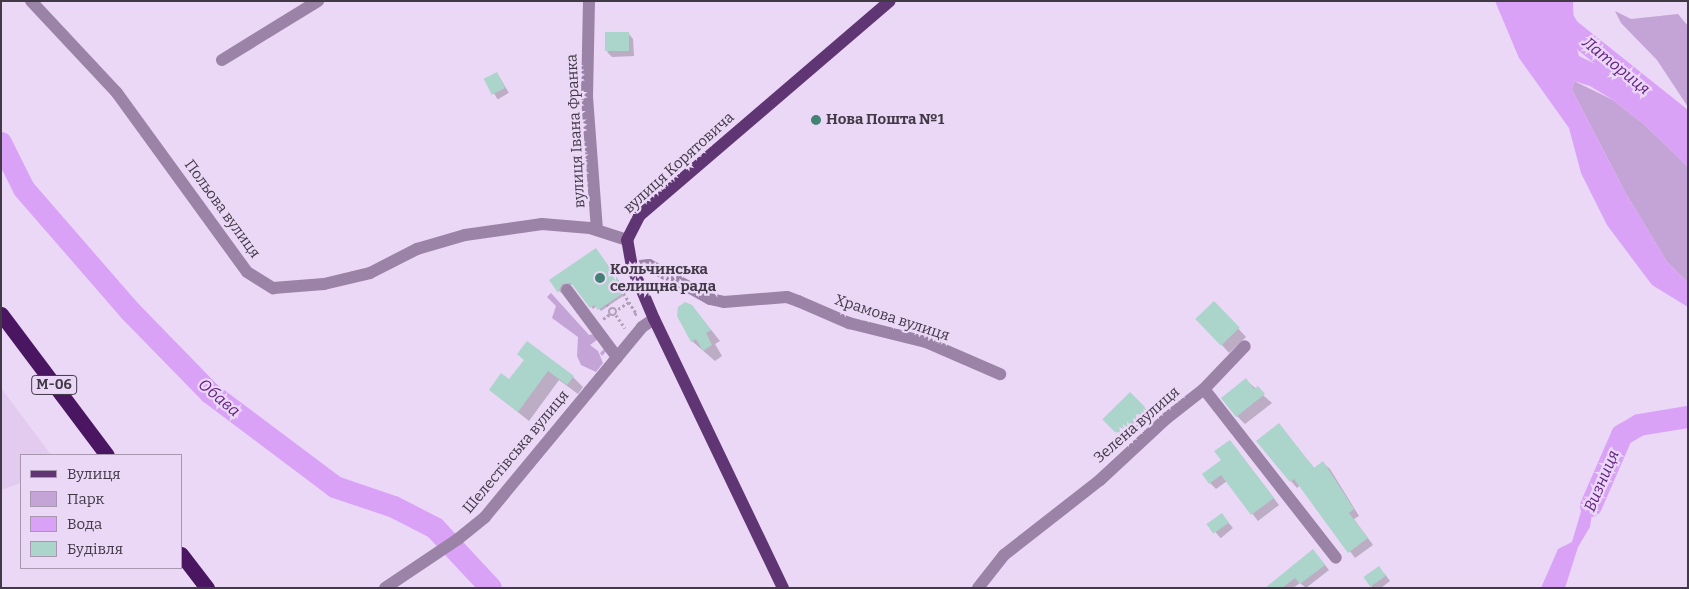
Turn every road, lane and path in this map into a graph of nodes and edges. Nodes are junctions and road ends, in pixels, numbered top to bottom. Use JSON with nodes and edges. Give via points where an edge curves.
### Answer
{"nodes":[{"id":1,"x":31,"y":1,"type":"edge"},
{"id":2,"x":318,"y":1,"type":"edge"},
{"id":3,"x":589,"y":1,"type":"edge"},
{"id":4,"x":890,"y":1,"type":"edge"},
{"id":5,"x":222,"y":60,"type":"dead end"},
{"id":6,"x":597,"y":230,"type":"junction"},
{"id":7,"x":627,"y":240,"type":"junction"},
{"id":8,"x":632,"y":267,"type":"junction"},
{"id":9,"x":620,"y":289,"type":"dead end"},
{"id":10,"x":567,"y":290,"type":"dead end"},
{"id":11,"x":629,"y":302,"type":"junction"},
{"id":12,"x":607,"y":304,"type":"dead end"},
{"id":13,"x":611,"y":308,"type":"junction"},
{"id":14,"x":617,"y":310,"type":"junction"},
{"id":15,"x":1,"y":314,"type":"edge"},
{"id":16,"x":616,"y":315,"type":"junction"},
{"id":17,"x":654,"y":319,"type":"junction"},
{"id":18,"x":625,"y":328,"type":"junction"},
{"id":19,"x":608,"y":345,"type":"junction"},
{"id":20,"x":1245,"y":346,"type":"dead end"},
{"id":21,"x":617,"y":357,"type":"junction"},
{"id":22,"x":1000,"y":374,"type":"dead end"},
{"id":23,"x":1204,"y":389,"type":"junction"},
{"id":24,"x":106,"y":454,"type":"edge"},
{"id":25,"x":182,"y":555,"type":"edge"},
{"id":26,"x":1336,"y":558,"type":"dead end"},
{"id":27,"x":206,"y":588,"type":"edge"},
{"id":28,"x":385,"y":588,"type":"edge"},
{"id":29,"x":784,"y":588,"type":"edge"},
{"id":30,"x":978,"y":588,"type":"edge"}],
"edges":[{"from":1,"to":6,"type":"street","name":"Польова вулиця","via":[[116,93],[247,272],[273,288],[324,284],[370,273],[417,249],[465,235],[542,224]]},
{"from":2,"to":5,"type":"street"},
{"from":3,"to":6,"type":"street","name":"вулиця Івана Франка","via":[[587,97]]},
{"from":4,"to":7,"type":"main road","name":"вулиця Корятовича","via":[[639,216]]},
{"from":6,"to":7,"type":"street","name":"Польова вулиця"},
{"from":7,"to":8,"type":"main road"},
{"from":8,"to":17,"type":"main road"},
{"from":8,"to":22,"type":"street","name":"Храмова вулиця","via":[[649,266],[710,299],[724,302],[787,297],[798,300],[849,323],[926,342]]},
{"from":9,"to":11,"type":"path"},
{"from":10,"to":19,"type":"street"},
{"from":11,"to":14,"type":"path"},
{"from":11,"to":18,"type":"path","via":[[636,315]]},
{"from":12,"to":13,"type":"path"},
{"from":13,"to":14,"type":"path"},
{"from":13,"to":16,"type":"path","via":[[610,314]]},
{"from":14,"to":16,"type":"path"},
{"from":15,"to":24,"type":"highway","number":"М-06"},
{"from":16,"to":18,"type":"path"},
{"from":17,"to":21,"type":"street","name":"Шелестівська вулиця","via":[[642,327]]},
{"from":17,"to":29,"type":"main road"},
{"from":18,"to":19,"type":"path"},
{"from":19,"to":21,"type":"street"},
{"from":20,"to":23,"type":"street"},
{"from":21,"to":28,"type":"street","name":"Шелестівська вулиця","via":[[485,516],[440,552]]},
{"from":23,"to":26,"type":"street","name":"Зелена вулиця"},
{"from":23,"to":30,"type":"street","name":"Зелена вулиця","via":[[1166,418],[1100,480],[1004,555]]},
{"from":25,"to":27,"type":"highway"}]}
